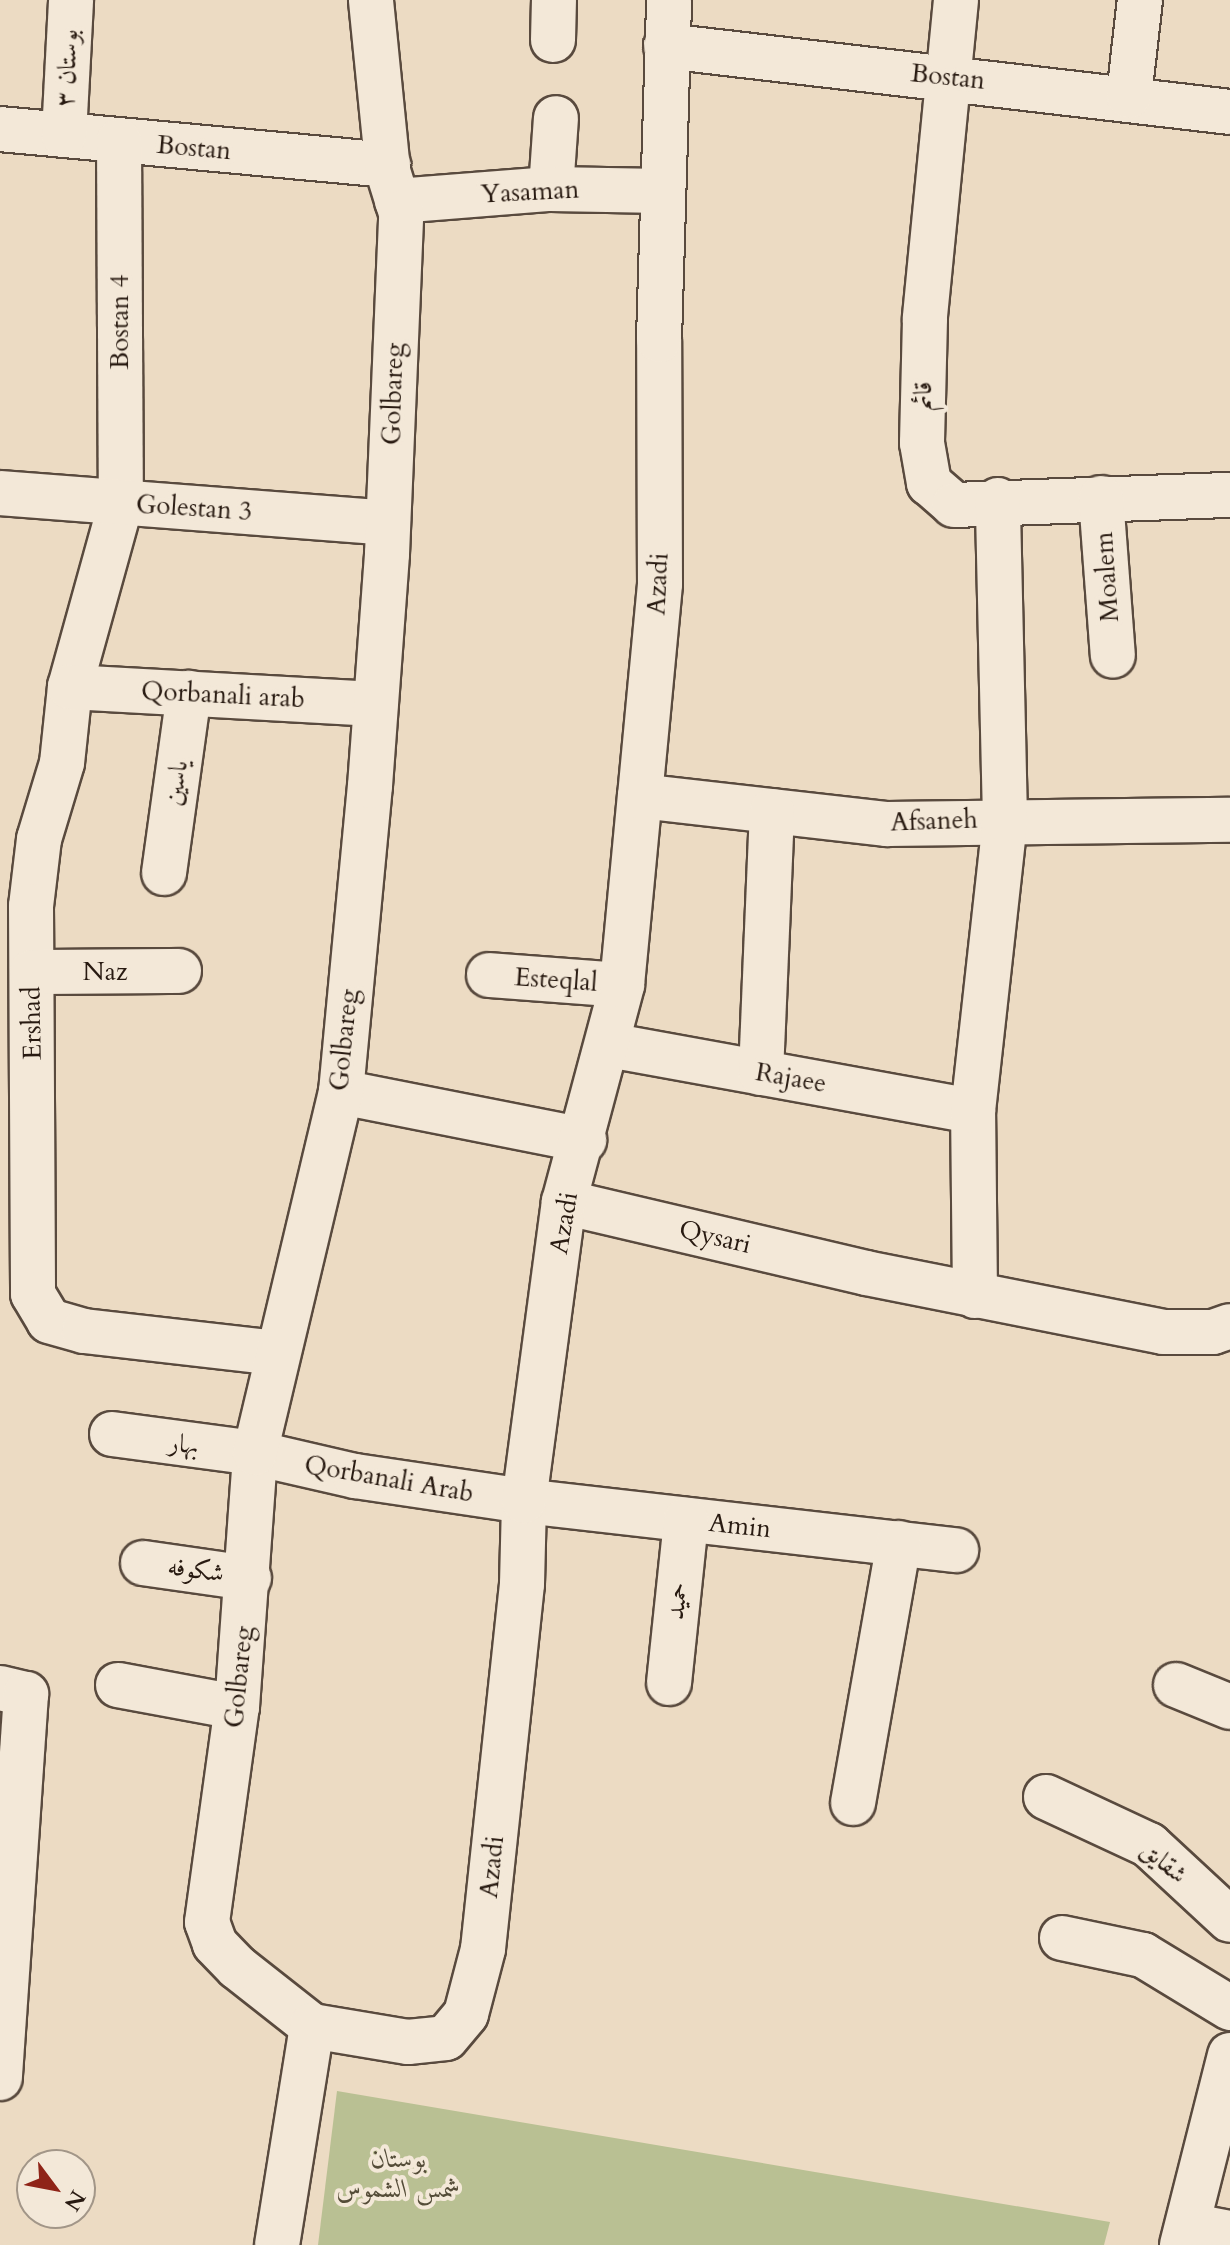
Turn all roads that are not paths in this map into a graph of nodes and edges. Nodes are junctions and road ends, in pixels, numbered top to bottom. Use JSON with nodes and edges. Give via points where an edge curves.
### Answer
{"nodes":[{"id":1,"x":71,"y":0,"type":"edge"},
{"id":2,"x":371,"y":0,"type":"edge"},
{"id":3,"x":669,"y":0,"type":"edge"},
{"id":4,"x":956,"y":0,"type":"edge"},
{"id":5,"x":1140,"y":0,"type":"edge"},
{"id":6,"x":666,"y":46,"type":"junction"},
{"id":7,"x":948,"y":77,"type":"junction"},
{"id":8,"x":1129,"y":96,"type":"junction"},
{"id":9,"x":1230,"y":112,"type":"edge"},
{"id":10,"x":556,"y":118,"type":"dead end"},
{"id":11,"x":0,"y":129,"type":"edge"},
{"id":12,"x":64,"y":135,"type":"junction"},
{"id":13,"x":119,"y":141,"type":"junction"},
{"id":14,"x":392,"y":183,"type":"junction"},
{"id":15,"x":551,"y":189,"type":"junction"},
{"id":16,"x":663,"y":191,"type":"junction"},
{"id":17,"x":0,"y":493,"type":"edge"},
{"id":18,"x":1230,"y":495,"type":"edge"},
{"id":19,"x":1101,"y":498,"type":"junction"},
{"id":20,"x":998,"y":500,"type":"junction"},
{"id":21,"x":121,"y":503,"type":"junction"},
{"id":22,"x":388,"y":523,"type":"junction"},
{"id":23,"x":1113,"y":656,"type":"dead end"},
{"id":24,"x":70,"y":687,"type":"junction"},
{"id":25,"x":189,"y":693,"type":"junction"},
{"id":26,"x":376,"y":704,"type":"junction"},
{"id":27,"x":640,"y":796,"type":"junction"},
{"id":28,"x":772,"y":811,"type":"junction"},
{"id":29,"x":1005,"y":819,"type":"junction"},
{"id":30,"x":1230,"y":820,"type":"edge"},
{"id":31,"x":164,"y":873,"type":"dead end"},
{"id":32,"x":179,"y":971,"type":"dead end"},
{"id":33,"x":32,"y":972,"type":"junction"},
{"id":34,"x":489,"y":975,"type":"dead end"},
{"id":35,"x":622,"y":985,"type":"junction"},
{"id":36,"x":609,"y":1045,"type":"junction"},
{"id":37,"x":761,"y":1073,"type":"junction"},
{"id":38,"x":341,"y":1092,"type":"junction"},
{"id":39,"x":973,"y":1111,"type":"junction"},
{"id":40,"x":584,"y":1140,"type":"junction"},
{"id":41,"x":564,"y":1202,"type":"junction"},
{"id":42,"x":975,"y":1296,"type":"junction"},
{"id":43,"x":1230,"y":1326,"type":"edge"},
{"id":44,"x":276,"y":1353,"type":"junction"},
{"id":45,"x":112,"y":1434,"type":"dead end"},
{"id":46,"x":255,"y":1453,"type":"junction"},
{"id":47,"x":524,"y":1501,"type":"junction"},
{"id":48,"x":686,"y":1520,"type":"junction"},
{"id":49,"x":899,"y":1543,"type":"junction"},
{"id":50,"x":956,"y":1550,"type":"dead end"},
{"id":51,"x":143,"y":1563,"type":"dead end"},
{"id":52,"x":249,"y":1578,"type":"junction"},
{"id":53,"x":669,"y":1683,"type":"dead end"},
{"id":54,"x":118,"y":1685,"type":"dead end"},
{"id":55,"x":1176,"y":1685,"type":"dead end"},
{"id":56,"x":13,"y":1691,"type":"edge"},
{"id":57,"x":237,"y":1707,"type":"junction"},
{"id":58,"x":1230,"y":1707,"type":"edge"},
{"id":59,"x":1046,"y":1797,"type":"dead end"},
{"id":60,"x":853,"y":1803,"type":"dead end"},
{"id":61,"x":1230,"y":1920,"type":"edge"},
{"id":62,"x":1062,"y":1938,"type":"dead end"},
{"id":63,"x":1,"y":1987,"type":"edge"},
{"id":64,"x":1230,"y":2008,"type":"edge"},
{"id":65,"x":312,"y":2026,"type":"junction"},
{"id":66,"x":1229,"y":2063,"type":"edge"},
{"id":67,"x":0,"y":2078,"type":"edge"},
{"id":68,"x":1230,"y":2233,"type":"edge"},
{"id":69,"x":1185,"y":2235,"type":"edge"},
{"id":70,"x":277,"y":2245,"type":"edge"}],
"edges":[{"from":1,"to":12,"type":"street","name":"بوستان ۳"},
{"from":2,"to":14,"type":"street","name":"Golbareg"},
{"from":3,"to":6,"type":"street","name":"Azadi"},
{"from":4,"to":7,"type":"street","name":"قائم"},
{"from":5,"to":8,"type":"street"},
{"from":6,"to":7,"type":"street","name":"Bostan"},
{"from":6,"to":16,"type":"street","name":"Azadi"},
{"from":7,"to":8,"type":"street","name":"Bostan"},
{"from":7,"to":20,"type":"street","name":"قائم","via":[[925,319],[922,443],[929,483],[954,505]]},
{"from":8,"to":9,"type":"street","name":"Bostan"},
{"from":10,"to":15,"type":"street"},
{"from":11,"to":12,"type":"street","name":"Bostan"},
{"from":12,"to":13,"type":"street","name":"Bostan"},
{"from":13,"to":14,"type":"street","name":"Bostan"},
{"from":13,"to":21,"type":"street","name":"Bostan 4"},
{"from":14,"to":15,"type":"street","name":"Yasaman"},
{"from":14,"to":22,"type":"street","name":"Golbareg"},
{"from":15,"to":16,"type":"street","name":"Yasaman"},
{"from":16,"to":27,"type":"street","name":"Azadi","via":[[660,584]]},
{"from":17,"to":21,"type":"street","name":"Golestan 3"},
{"from":18,"to":19,"type":"street","name":"قائم"},
{"from":19,"to":20,"type":"street","name":"قائم"},
{"from":19,"to":23,"type":"street","name":"Moalem"},
{"from":20,"to":29,"type":"street"},
{"from":21,"to":22,"type":"street","name":"Golestan 3"},
{"from":21,"to":24,"type":"street","name":"Ershad"},
{"from":22,"to":26,"type":"street","name":"Golbareg"},
{"from":24,"to":25,"type":"street","name":"Qorbanali arab"},
{"from":24,"to":33,"type":"street","name":"Ershad","via":[[62,763],[39,839],[31,906]]},
{"from":25,"to":26,"type":"street","name":"Qorbanali arab"},
{"from":25,"to":31,"type":"street","name":"یاسین"},
{"from":26,"to":38,"type":"street","name":"Golbareg"},
{"from":27,"to":28,"type":"street","name":"Afsaneh"},
{"from":27,"to":35,"type":"street","name":"Azadi"},
{"from":28,"to":29,"type":"street","name":"Afsaneh","via":[[887,824]]},
{"from":28,"to":37,"type":"street"},
{"from":29,"to":30,"type":"street","name":"Afsaneh"},
{"from":29,"to":39,"type":"street"},
{"from":32,"to":33,"type":"street","name":"Naz"},
{"from":33,"to":44,"type":"street","name":"Ershad","via":[[33,1294],[49,1321],[84,1331]]},
{"from":34,"to":35,"type":"street","name":"Esteqlal"},
{"from":35,"to":36,"type":"street","name":"Azadi"},
{"from":36,"to":37,"type":"street","name":"Rajaee"},
{"from":36,"to":40,"type":"street","name":"Azadi"},
{"from":37,"to":39,"type":"street","name":"Rajaee"},
{"from":38,"to":40,"type":"street"},
{"from":38,"to":44,"type":"street","name":"Golbareg"},
{"from":39,"to":42,"type":"street"},
{"from":40,"to":41,"type":"street","name":"Azadi"},
{"from":41,"to":42,"type":"street","name":"Qysari"},
{"from":41,"to":47,"type":"street","name":"Azadi"},
{"from":42,"to":43,"type":"street","name":"Qysari","via":[[1163,1332],[1213,1332]]},
{"from":44,"to":46,"type":"street","name":"Golbareg"},
{"from":45,"to":46,"type":"street","name":"بهار"},
{"from":46,"to":47,"type":"street","name":"Qorbanali Arab","via":[[355,1476]]},
{"from":46,"to":52,"type":"street","name":"Golbareg"},
{"from":47,"to":48,"type":"street","name":"Amin"},
{"from":47,"to":65,"type":"street","name":"Azadi","via":[[522,1584],[483,1949],[466,2014],[446,2038],[408,2042]]},
{"from":48,"to":49,"type":"street","name":"Amin"},
{"from":48,"to":53,"type":"street","name":"حمید"},
{"from":49,"to":50,"type":"street","name":"Amin"},
{"from":49,"to":60,"type":"street"},
{"from":51,"to":52,"type":"street","name":"شکوفه"},
{"from":52,"to":57,"type":"street","name":"Golbareg"},
{"from":54,"to":57,"type":"street"},
{"from":55,"to":58,"type":"street"},
{"from":56,"to":63,"type":"street"},
{"from":57,"to":65,"type":"street","name":"Golbareg","via":[[207,1922],[215,1944],[237,1967]]},
{"from":59,"to":61,"type":"street","name":"شقایق","via":[[1149,1845]]},
{"from":62,"to":64,"type":"street","via":[[1143,1955]]},
{"from":63,"to":67,"type":"street"},
{"from":65,"to":70,"type":"street"},
{"from":66,"to":69,"type":"street"},
{"from":68,"to":69,"type":"street"}]}
